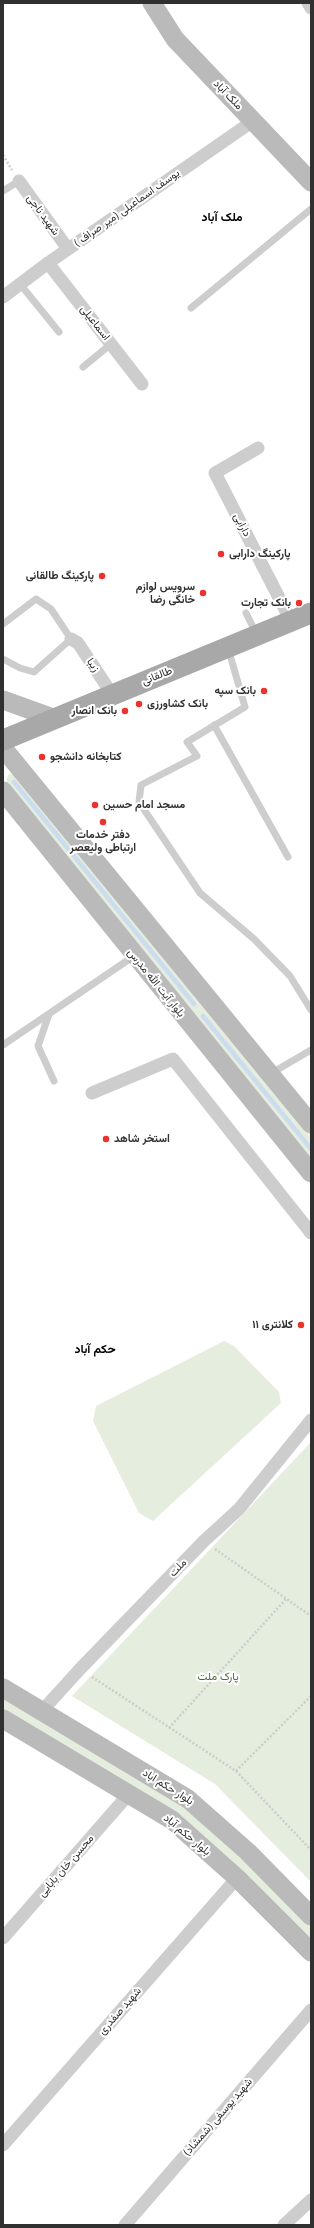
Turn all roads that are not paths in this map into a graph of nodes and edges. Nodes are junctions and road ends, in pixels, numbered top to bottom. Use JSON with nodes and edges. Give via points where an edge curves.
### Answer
{"nodes":[{"id":1,"x":152,"y":3,"type":"edge"},
{"id":2,"x":308,"y":3,"type":"edge"},
{"id":3,"x":311,"y":8,"type":"edge"},
{"id":4,"x":253,"y":121,"type":"junction"},
{"id":5,"x":19,"y":181,"type":"joint"},
{"id":6,"x":311,"y":182,"type":"edge"},
{"id":7,"x":3,"y":191,"type":"edge"},
{"id":8,"x":311,"y":209,"type":"edge"},
{"id":9,"x":68,"y":249,"type":"junction"},
{"id":10,"x":48,"y":263,"type":"junction"},
{"id":11,"x":20,"y":284,"type":"junction"},
{"id":12,"x":3,"y":297,"type":"edge"},
{"id":13,"x":191,"y":308,"type":"dead end"},
{"id":14,"x":59,"y":332,"type":"dead end"},
{"id":15,"x":111,"y":344,"type":"junction"},
{"id":16,"x":83,"y":367,"type":"dead end"},
{"id":17,"x":142,"y":384,"type":"dead end"},
{"id":18,"x":258,"y":448,"type":"dead end"},
{"id":19,"x":246,"y":613,"type":"dead end"},
{"id":20,"x":311,"y":613,"type":"edge"},
{"id":21,"x":291,"y":621,"type":"junction"},
{"id":22,"x":3,"y":624,"type":"edge"},
{"id":23,"x":257,"y":635,"type":"junction"},
{"id":24,"x":71,"y":639,"type":"junction"},
{"id":25,"x":228,"y":647,"type":"junction"},
{"id":26,"x":3,"y":659,"type":"edge"},
{"id":27,"x":112,"y":694,"type":"junction"},
{"id":28,"x":3,"y":700,"type":"edge"},
{"id":29,"x":53,"y":718,"type":"junction"},
{"id":30,"x":214,"y":725,"type":"junction"},
{"id":31,"x":3,"y":740,"type":"edge"},
{"id":32,"x":3,"y":748,"type":"edge"},
{"id":33,"x":5,"y":796,"type":"edge"},
{"id":34,"x":288,"y":857,"type":"dead end"},
{"id":35,"x":134,"y":955,"type":"junction"},
{"id":36,"x":311,"y":1010,"type":"edge"},
{"id":37,"x":49,"y":1014,"type":"junction"},
{"id":38,"x":3,"y":1046,"type":"edge"},
{"id":39,"x":311,"y":1050,"type":"edge"},
{"id":40,"x":270,"y":1074,"type":"junction"},
{"id":41,"x":54,"y":1080,"type":"dead end"},
{"id":42,"x":92,"y":1093,"type":"dead end"},
{"id":43,"x":311,"y":1124,"type":"edge"},
{"id":44,"x":311,"y":1173,"type":"edge"},
{"id":45,"x":311,"y":1233,"type":"edge"},
{"id":46,"x":311,"y":1420,"type":"edge"},
{"id":47,"x":3,"y":1688,"type":"edge"},
{"id":48,"x":41,"y":1712,"type":"junction"},
{"id":49,"x":4,"y":1723,"type":"edge"},
{"id":50,"x":128,"y":1795,"type":"junction"},
{"id":51,"x":237,"y":1878,"type":"junction"},
{"id":52,"x":311,"y":1916,"type":"edge"},
{"id":53,"x":3,"y":1938,"type":"edge"},
{"id":54,"x":311,"y":1952,"type":"edge"},
{"id":55,"x":311,"y":2010,"type":"edge"},
{"id":56,"x":3,"y":2145,"type":"edge"},
{"id":57,"x":311,"y":2200,"type":"edge"},
{"id":58,"x":125,"y":2225,"type":"edge"},
{"id":59,"x":284,"y":2225,"type":"edge"}],
"edges":[{"from":1,"to":4,"type":"main road","name":"ملک آباد","via":[[175,39]]},
{"from":2,"to":3,"type":"street"},
{"from":4,"to":6,"type":"main road","name":"ملک آباد"},
{"from":4,"to":9,"type":"street","name":"یوسف اسماعیلی (میر صراف )"},
{"from":5,"to":7,"type":"lane"},
{"from":5,"to":9,"type":"street","name":"شهید ناجی"},
{"from":8,"to":13,"type":"lane"},
{"from":9,"to":10,"type":"street","name":"یوسف اسماعیلی (میر صراف )"},
{"from":10,"to":11,"type":"street","name":"یوسف اسماعیلی (میر صراف )"},
{"from":10,"to":15,"type":"street","name":"اسماعیلی"},
{"from":11,"to":12,"type":"street","name":"یوسف اسماعیلی (میر صراف )"},
{"from":11,"to":14,"type":"lane"},
{"from":15,"to":16,"type":"lane"},
{"from":15,"to":17,"type":"street","name":"اسماعیلی"},
{"from":18,"to":21,"type":"street","name":"دارابی","via":[[215,473]]},
{"from":19,"to":23,"type":"lane"},
{"from":20,"to":21,"type":"main road","name":"طالقانی"},
{"from":21,"to":23,"type":"main road","name":"طالقانی"},
{"from":22,"to":24,"type":"lane","via":[[36,599],[51,609]]},
{"from":23,"to":25,"type":"main road","name":"طالقانی"},
{"from":24,"to":26,"type":"lane","via":[[34,672]]},
{"from":24,"to":27,"type":"street","name":"زیبا","via":[[78,643]]},
{"from":25,"to":27,"type":"main road","name":"طالقانی"},
{"from":25,"to":30,"type":"lane","via":[[245,707]]},
{"from":27,"to":29,"type":"main road","name":"طالقانی"},
{"from":28,"to":29,"type":"main road"},
{"from":29,"to":31,"type":"main road","name":"طالقانی"},
{"from":30,"to":34,"type":"lane"},
{"from":30,"to":36,"type":"lane","via":[[187,742],[197,756],[142,785],[138,802],[200,893],[254,939],[290,976]]},
{"from":32,"to":40,"type":"main road"},
{"from":33,"to":35,"type":"main road","name":"بلوار آیت الله مدرس"},
{"from":35,"to":37,"type":"lane"},
{"from":35,"to":44,"type":"main road","name":"بلوار آیت الله مدرس"},
{"from":37,"to":38,"type":"lane"},
{"from":37,"to":41,"type":"lane","via":[[38,1046]]},
{"from":39,"to":40,"type":"lane"},
{"from":40,"to":43,"type":"main road"},
{"from":42,"to":45,"type":"street","via":[[173,1059]]},
{"from":46,"to":48,"type":"street","name":"ملت","via":[[239,1509],[204,1541]]},
{"from":47,"to":48,"type":"main road","name":"بلوار حکم اباد"},
{"from":48,"to":52,"type":"main road","name":"بلوار حکم اباد","via":[[188,1798],[248,1852]]},
{"from":49,"to":50,"type":"main road","name":"بلوار حکم آباد"},
{"from":50,"to":51,"type":"main road","name":"بلوار حکم آباد","via":[[172,1820]]},
{"from":50,"to":53,"type":"street","name":"محسن خان بابایی"},
{"from":51,"to":54,"type":"main road","name":"بلوار حکم آباد"},
{"from":51,"to":56,"type":"street","name":"شهید صفدری"},
{"from":55,"to":58,"type":"street","name":"شهید یوسفی (شمشاد)"},
{"from":57,"to":59,"type":"street"}]}
